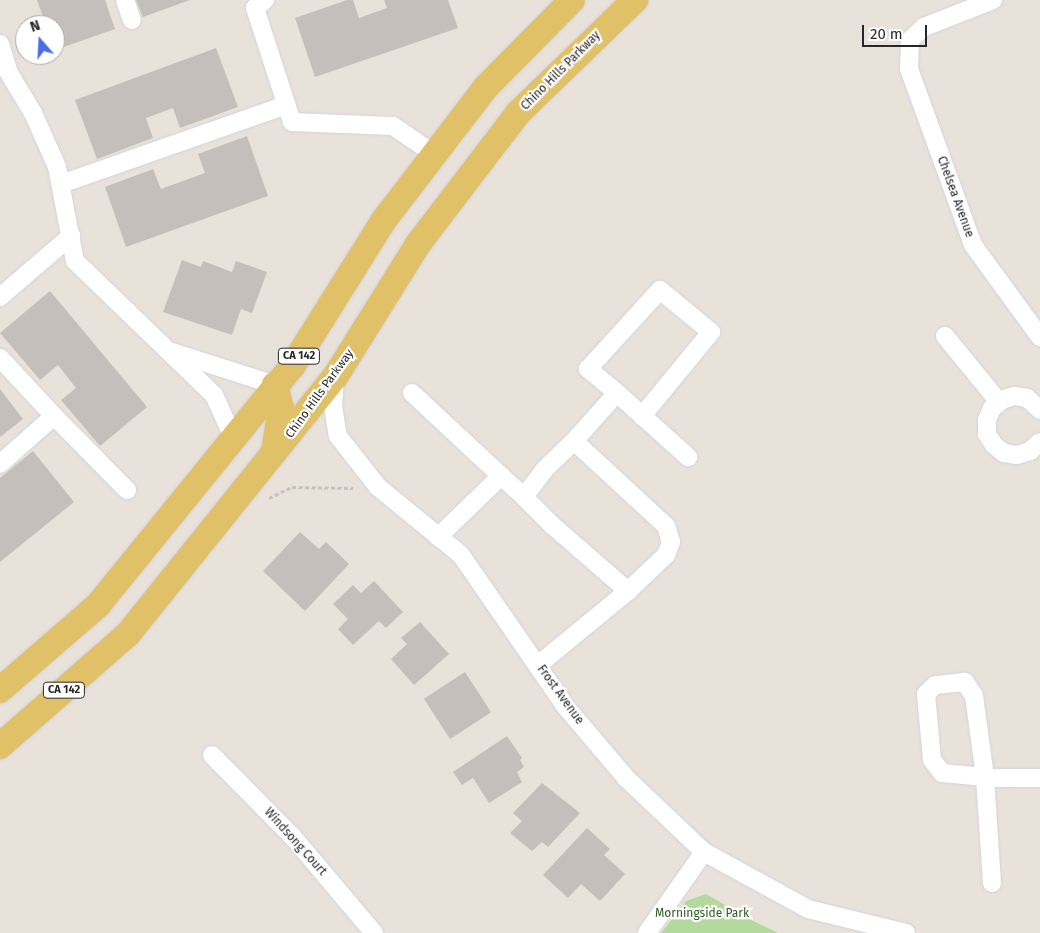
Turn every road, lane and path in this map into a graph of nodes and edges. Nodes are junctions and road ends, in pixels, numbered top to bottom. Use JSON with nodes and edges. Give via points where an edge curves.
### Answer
{"nodes":[{"id":1,"x":125,"y":0,"type":"edge"},
{"id":2,"x":265,"y":0,"type":"edge"},
{"id":3,"x":572,"y":0,"type":"edge"},
{"id":4,"x":635,"y":0,"type":"edge"},
{"id":5,"x":993,"y":0,"type":"edge"},
{"id":6,"x":132,"y":20,"type":"dead end"},
{"id":7,"x":0,"y":44,"type":"edge"},
{"id":8,"x":286,"y":105,"type":"junction"},
{"id":9,"x":434,"y":154,"type":"junction"},
{"id":10,"x":61,"y":184,"type":"junction"},
{"id":11,"x":71,"y":236,"type":"junction"},
{"id":12,"x":0,"y":297,"type":"edge"},
{"id":13,"x":945,"y":336,"type":"dead end"},
{"id":14,"x":1040,"y":336,"type":"edge"},
{"id":15,"x":164,"y":349,"type":"junction"},
{"id":16,"x":0,"y":358,"type":"edge"},
{"id":17,"x":335,"y":377,"type":"junction"},
{"id":18,"x":275,"y":384,"type":"junction"},
{"id":19,"x":412,"y":393,"type":"dead end"},
{"id":20,"x":616,"y":393,"type":"junction"},
{"id":21,"x":999,"y":402,"type":"junction"},
{"id":22,"x":1039,"y":406,"type":"edge"},
{"id":23,"x":54,"y":416,"type":"junction"},
{"id":24,"x":642,"y":416,"type":"junction"},
{"id":25,"x":233,"y":437,"type":"junction"},
{"id":26,"x":574,"y":441,"type":"junction"},
{"id":27,"x":1039,"y":445,"type":"edge"},
{"id":28,"x":688,"y":457,"type":"dead end"},
{"id":29,"x":272,"y":458,"type":"junction"},
{"id":30,"x":0,"y":464,"type":"edge"},
{"id":31,"x":501,"y":476,"type":"junction"},
{"id":32,"x":378,"y":487,"type":"junction"},
{"id":33,"x":127,"y":490,"type":"dead end"},
{"id":34,"x":524,"y":497,"type":"junction"},
{"id":35,"x":235,"y":503,"type":"junction"},
{"id":36,"x":438,"y":536,"type":"junction"},
{"id":37,"x":628,"y":591,"type":"junction"},
{"id":38,"x":538,"y":664,"type":"junction"},
{"id":39,"x":0,"y":690,"type":"edge"},
{"id":40,"x":0,"y":746,"type":"edge"},
{"id":41,"x":212,"y":755,"type":"dead end"},
{"id":42,"x":985,"y":777,"type":"junction"},
{"id":43,"x":1040,"y":778,"type":"edge"},
{"id":44,"x":704,"y":852,"type":"junction"},
{"id":45,"x":992,"y":883,"type":"dead end"},
{"id":46,"x":374,"y":933,"type":"edge"},
{"id":47,"x":647,"y":933,"type":"edge"},
{"id":48,"x":906,"y":933,"type":"edge"}],
"edges":[{"from":1,"to":6,"type":"street"},
{"from":2,"to":8,"type":"street","via":[[255,8]]},
{"from":3,"to":9,"type":"main road","number":"CA 142","via":[[486,87]]},
{"from":4,"to":17,"type":"main road","name":"Chino Hills Parkway","number":"CA 142","via":[[518,113],[418,244]]},
{"from":5,"to":14,"type":"street","name":"Chelsea Avenue","via":[[924,27],[910,40],[910,69],[973,245]]},
{"from":7,"to":10,"type":"street","via":[[9,72],[33,113]]},
{"from":8,"to":9,"type":"street","via":[[292,122],[392,126]]},
{"from":8,"to":10,"type":"street"},
{"from":9,"to":18,"type":"main road","number":"CA 142","via":[[384,220],[294,365]]},
{"from":10,"to":11,"type":"street"},
{"from":11,"to":12,"type":"street"},
{"from":11,"to":15,"type":"street","via":[[74,261]]},
{"from":13,"to":21,"type":"street"},
{"from":15,"to":18,"type":"street"},
{"from":15,"to":25,"type":"street","via":[[214,395]]},
{"from":16,"to":23,"type":"street"},
{"from":17,"to":29,"type":"main road","name":"Chino Hills Parkway","number":"CA 142"},
{"from":17,"to":32,"type":"street","name":"Frost Avenue","via":[[333,406],[338,436]]},
{"from":18,"to":25,"type":"main road","number":"CA 142"},
{"from":18,"to":29,"type":"main road","via":[[280,397],[281,421]]},
{"from":19,"to":31,"type":"street"},
{"from":20,"to":24,"type":"street"},
{"from":20,"to":24,"type":"street","via":[[588,369],[660,290],[711,332]]},
{"from":20,"to":26,"type":"street"},
{"from":21,"to":22,"type":"street","via":[[1014,396],[1027,398]]},
{"from":21,"to":27,"type":"street","via":[[986,420],[987,434],[994,445],[1004,453],[1017,455]]},
{"from":23,"to":30,"type":"street"},
{"from":23,"to":33,"type":"street"},
{"from":24,"to":28,"type":"street"},
{"from":25,"to":39,"type":"main road","number":"CA 142","via":[[98,605]]},
{"from":26,"to":34,"type":"street","via":[[545,469]]},
{"from":26,"to":37,"type":"street","via":[[666,526],[671,542],[666,555]]},
{"from":29,"to":35,"type":"main road","name":"Chino Hills Parkway","number":"CA 142"},
{"from":31,"to":34,"type":"street"},
{"from":31,"to":36,"type":"street"},
{"from":32,"to":35,"type":"path","via":[[292,487],[264,500]]},
{"from":32,"to":36,"type":"street","name":"Frost Avenue"},
{"from":34,"to":37,"type":"street"},
{"from":35,"to":40,"type":"main road","name":"Chino Hills Parkway","number":"CA 142","via":[[128,634]]},
{"from":36,"to":38,"type":"street","name":"Frost Avenue","via":[[461,555]]},
{"from":37,"to":38,"type":"street"},
{"from":38,"to":44,"type":"street","name":"Frost Avenue","via":[[565,706],[626,778]]},
{"from":41,"to":46,"type":"street","name":"Windsong Court","via":[[292,836]]},
{"from":42,"to":42,"type":"street","via":[[974,696],[965,682],[936,685],[926,694],[932,760],[942,773]]},
{"from":42,"to":43,"type":"street"},
{"from":42,"to":45,"type":"street"},
{"from":44,"to":47,"type":"street"},
{"from":44,"to":48,"type":"street","name":"Frost Avenue","via":[[808,909]]}]}
